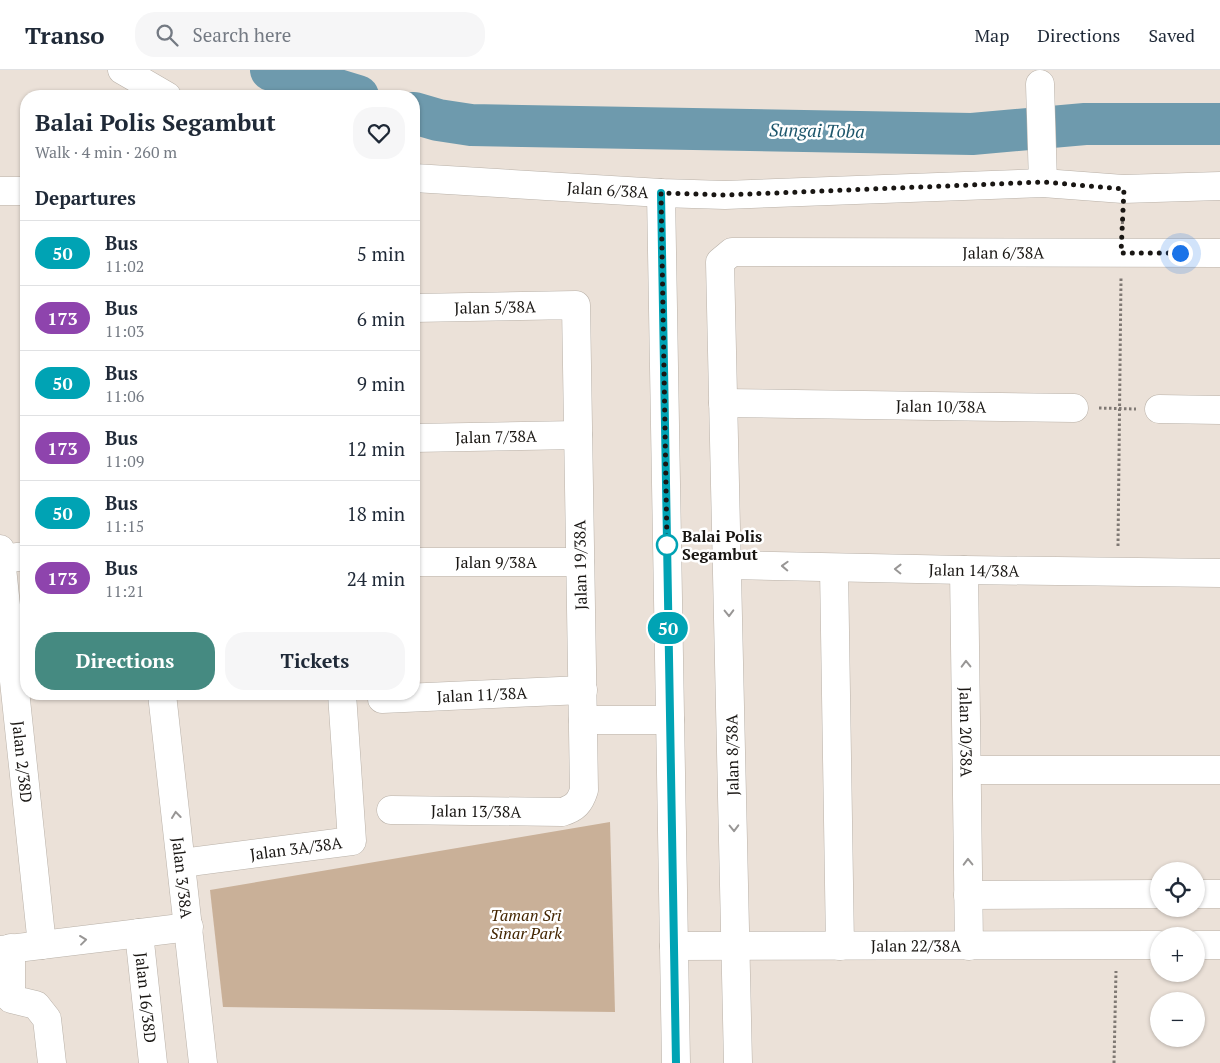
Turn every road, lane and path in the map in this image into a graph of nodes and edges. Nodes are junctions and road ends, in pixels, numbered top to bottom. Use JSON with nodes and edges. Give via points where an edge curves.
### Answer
{"nodes":[{"id":1,"x":122,"y":70,"type":"edge"},
{"id":2,"x":1040,"y":84,"type":"dead end"},
{"id":3,"x":157,"y":90,"type":"edge"},
{"id":4,"x":420,"y":178,"type":"edge"},
{"id":5,"x":1043,"y":182,"type":"junction"},
{"id":6,"x":1220,"y":186,"type":"edge"},
{"id":7,"x":1124,"y":189,"type":"junction"},
{"id":8,"x":0,"y":191,"type":"edge"},
{"id":9,"x":20,"y":191,"type":"edge"},
{"id":10,"x":661,"y":193,"type":"junction"},
{"id":11,"x":1121,"y":253,"type":"junction"},
{"id":12,"x":1220,"y":253,"type":"edge"},
{"id":13,"x":726,"y":256,"type":"joint"},
{"id":14,"x":576,"y":305,"type":"joint"},
{"id":15,"x":420,"y":308,"type":"edge"},
{"id":16,"x":723,"y":403,"type":"junction"},
{"id":17,"x":1074,"y":408,"type":"joint"},
{"id":18,"x":1119,"y":409,"type":"junction"},
{"id":19,"x":1159,"y":410,"type":"joint"},
{"id":20,"x":1220,"y":410,"type":"edge"},
{"id":21,"x":578,"y":435,"type":"junction"},
{"id":22,"x":420,"y":438,"type":"edge"},
{"id":23,"x":7,"y":556,"type":"edge"},
{"id":24,"x":420,"y":562,"type":"edge"},
{"id":25,"x":580,"y":562,"type":"junction"},
{"id":26,"x":728,"y":564,"type":"junction"},
{"id":27,"x":834,"y":568,"type":"junction"},
{"id":28,"x":964,"y":570,"type":"junction"},
{"id":29,"x":1118,"y":572,"type":"junction"},
{"id":30,"x":1220,"y":572,"type":"edge"},
{"id":31,"x":583,"y":690,"type":"junction"},
{"id":32,"x":420,"y":697,"type":"edge"},
{"id":33,"x":163,"y":700,"type":"edge"},
{"id":34,"x":342,"y":700,"type":"edge"},
{"id":35,"x":583,"y":720,"type":"junction"},
{"id":36,"x":670,"y":720,"type":"junction"},
{"id":37,"x":967,"y":770,"type":"junction"},
{"id":38,"x":1220,"y":770,"type":"edge"},
{"id":39,"x":391,"y":810,"type":"dead end"},
{"id":40,"x":562,"y":812,"type":"joint"},
{"id":41,"x":182,"y":863,"type":"junction"},
{"id":42,"x":1150,"y":894,"type":"edge"},
{"id":43,"x":1205,"y":894,"type":"edge"},
{"id":44,"x":1220,"y":894,"type":"edge"},
{"id":45,"x":968,"y":895,"type":"junction"},
{"id":46,"x":188,"y":927,"type":"junction"},
{"id":47,"x":138,"y":933,"type":"junction"},
{"id":48,"x":42,"y":945,"type":"junction"},
{"id":49,"x":1220,"y":945,"type":"edge"},
{"id":50,"x":674,"y":946,"type":"junction"},
{"id":51,"x":737,"y":946,"type":"junction"},
{"id":52,"x":840,"y":946,"type":"junction"},
{"id":53,"x":969,"y":946,"type":"junction"},
{"id":54,"x":1116,"y":946,"type":"junction"},
{"id":55,"x":1150,"y":946,"type":"edge"},
{"id":56,"x":1205,"y":946,"type":"edge"},
{"id":57,"x":5,"y":949,"type":"edge"},
{"id":58,"x":52,"y":1063,"type":"edge"},
{"id":59,"x":153,"y":1063,"type":"edge"},
{"id":60,"x":202,"y":1063,"type":"edge"},
{"id":61,"x":676,"y":1063,"type":"edge"},
{"id":62,"x":738,"y":1063,"type":"edge"},
{"id":63,"x":1114,"y":1063,"type":"edge"}],
"edges":[{"from":1,"to":3,"type":"street"},
{"from":2,"to":5,"type":"street"},
{"from":4,"to":10,"type":"street","name":"Jalan 6/38A"},
{"from":5,"to":7,"type":"street","name":"Jalan 6/38A"},
{"from":5,"to":10,"type":"street","name":"Jalan 6/38A","via":[[725,195]]},
{"from":6,"to":7,"type":"street","name":"Jalan 6/38A"},
{"from":7,"to":11,"type":"path"},
{"from":8,"to":9,"type":"street"},
{"from":10,"to":36,"type":"street"},
{"from":11,"to":12,"type":"street","name":"Jalan 6/38A"},
{"from":11,"to":13,"type":"street","name":"Jalan 6/38A","via":[[732,252]]},
{"from":11,"to":18,"type":"path"},
{"from":13,"to":16,"type":"street","name":"Jalan 8/38A","via":[[720,262]]},
{"from":14,"to":15,"type":"street","name":"Jalan 5/38A"},
{"from":14,"to":21,"type":"street","name":"Jalan 19/38A"},
{"from":16,"to":17,"type":"street","name":"Jalan 10/38A"},
{"from":16,"to":26,"type":"street","name":"Jalan 8/38A"},
{"from":17,"to":18,"type":"path"},
{"from":18,"to":19,"type":"path"},
{"from":18,"to":29,"type":"path"},
{"from":19,"to":20,"type":"street"},
{"from":21,"to":22,"type":"street","name":"Jalan 7/38A"},
{"from":21,"to":25,"type":"street","name":"Jalan 19/38A"},
{"from":23,"to":48,"type":"street","name":"Jalan 2/38D"},
{"from":24,"to":25,"type":"street","name":"Jalan 9/38A"},
{"from":25,"to":31,"type":"street","name":"Jalan 19/38A"},
{"from":27,"to":26,"type":"street","name":"Jalan 14/38A","one_way":true},
{"from":26,"to":51,"type":"street","name":"Jalan 8/38A","one_way":true},
{"from":28,"to":27,"type":"street","name":"Jalan 14/38A","one_way":true},
{"from":27,"to":52,"type":"street"},
{"from":28,"to":29,"type":"street","name":"Jalan 14/38A"},
{"from":37,"to":28,"type":"street","name":"Jalan 20/38A","one_way":true},
{"from":29,"to":30,"type":"street","name":"Jalan 14/38A"},
{"from":31,"to":32,"type":"street","name":"Jalan 11/38A"},
{"from":31,"to":35,"type":"street","name":"Jalan 19/38A"},
{"from":41,"to":33,"type":"street","name":"Jalan 3/38A","one_way":true},
{"from":34,"to":41,"type":"street","name":"Jalan 3A/38A","via":[[352,841]]},
{"from":35,"to":36,"type":"street"},
{"from":35,"to":40,"type":"street","name":"Jalan 19/38A","via":[[582,799],[577,806]]},
{"from":36,"to":50,"type":"street"},
{"from":37,"to":38,"type":"street"},
{"from":45,"to":37,"type":"street","name":"Jalan 20/38A","one_way":true},
{"from":39,"to":40,"type":"street","name":"Jalan 13/38A"},
{"from":41,"to":46,"type":"street","name":"Jalan 3/38A"},
{"from":42,"to":45,"type":"street"},
{"from":43,"to":44,"type":"street"},
{"from":45,"to":53,"type":"street","name":"Jalan 20/38A"},
{"from":46,"to":47,"type":"street"},
{"from":46,"to":60,"type":"street","name":"Jalan 3/38A"},
{"from":48,"to":47,"type":"street","one_way":true},
{"from":47,"to":59,"type":"street","name":"Jalan 16/38D"},
{"from":48,"to":57,"type":"street"},
{"from":49,"to":56,"type":"street"},
{"from":50,"to":51,"type":"street","name":"Jalan 22/38A"},
{"from":50,"to":61,"type":"street"},
{"from":51,"to":52,"type":"street","name":"Jalan 22/38A"},
{"from":51,"to":62,"type":"street","name":"Jalan 8/38A"},
{"from":52,"to":53,"type":"street","name":"Jalan 22/38A"},
{"from":53,"to":54,"type":"street","name":"Jalan 22/38A"},
{"from":54,"to":55,"type":"street","name":"Jalan 22/38A"},
{"from":54,"to":63,"type":"path"},
{"from":57,"to":58,"type":"street","via":[[11,999],[36,1005],[46,1019]]}]}
